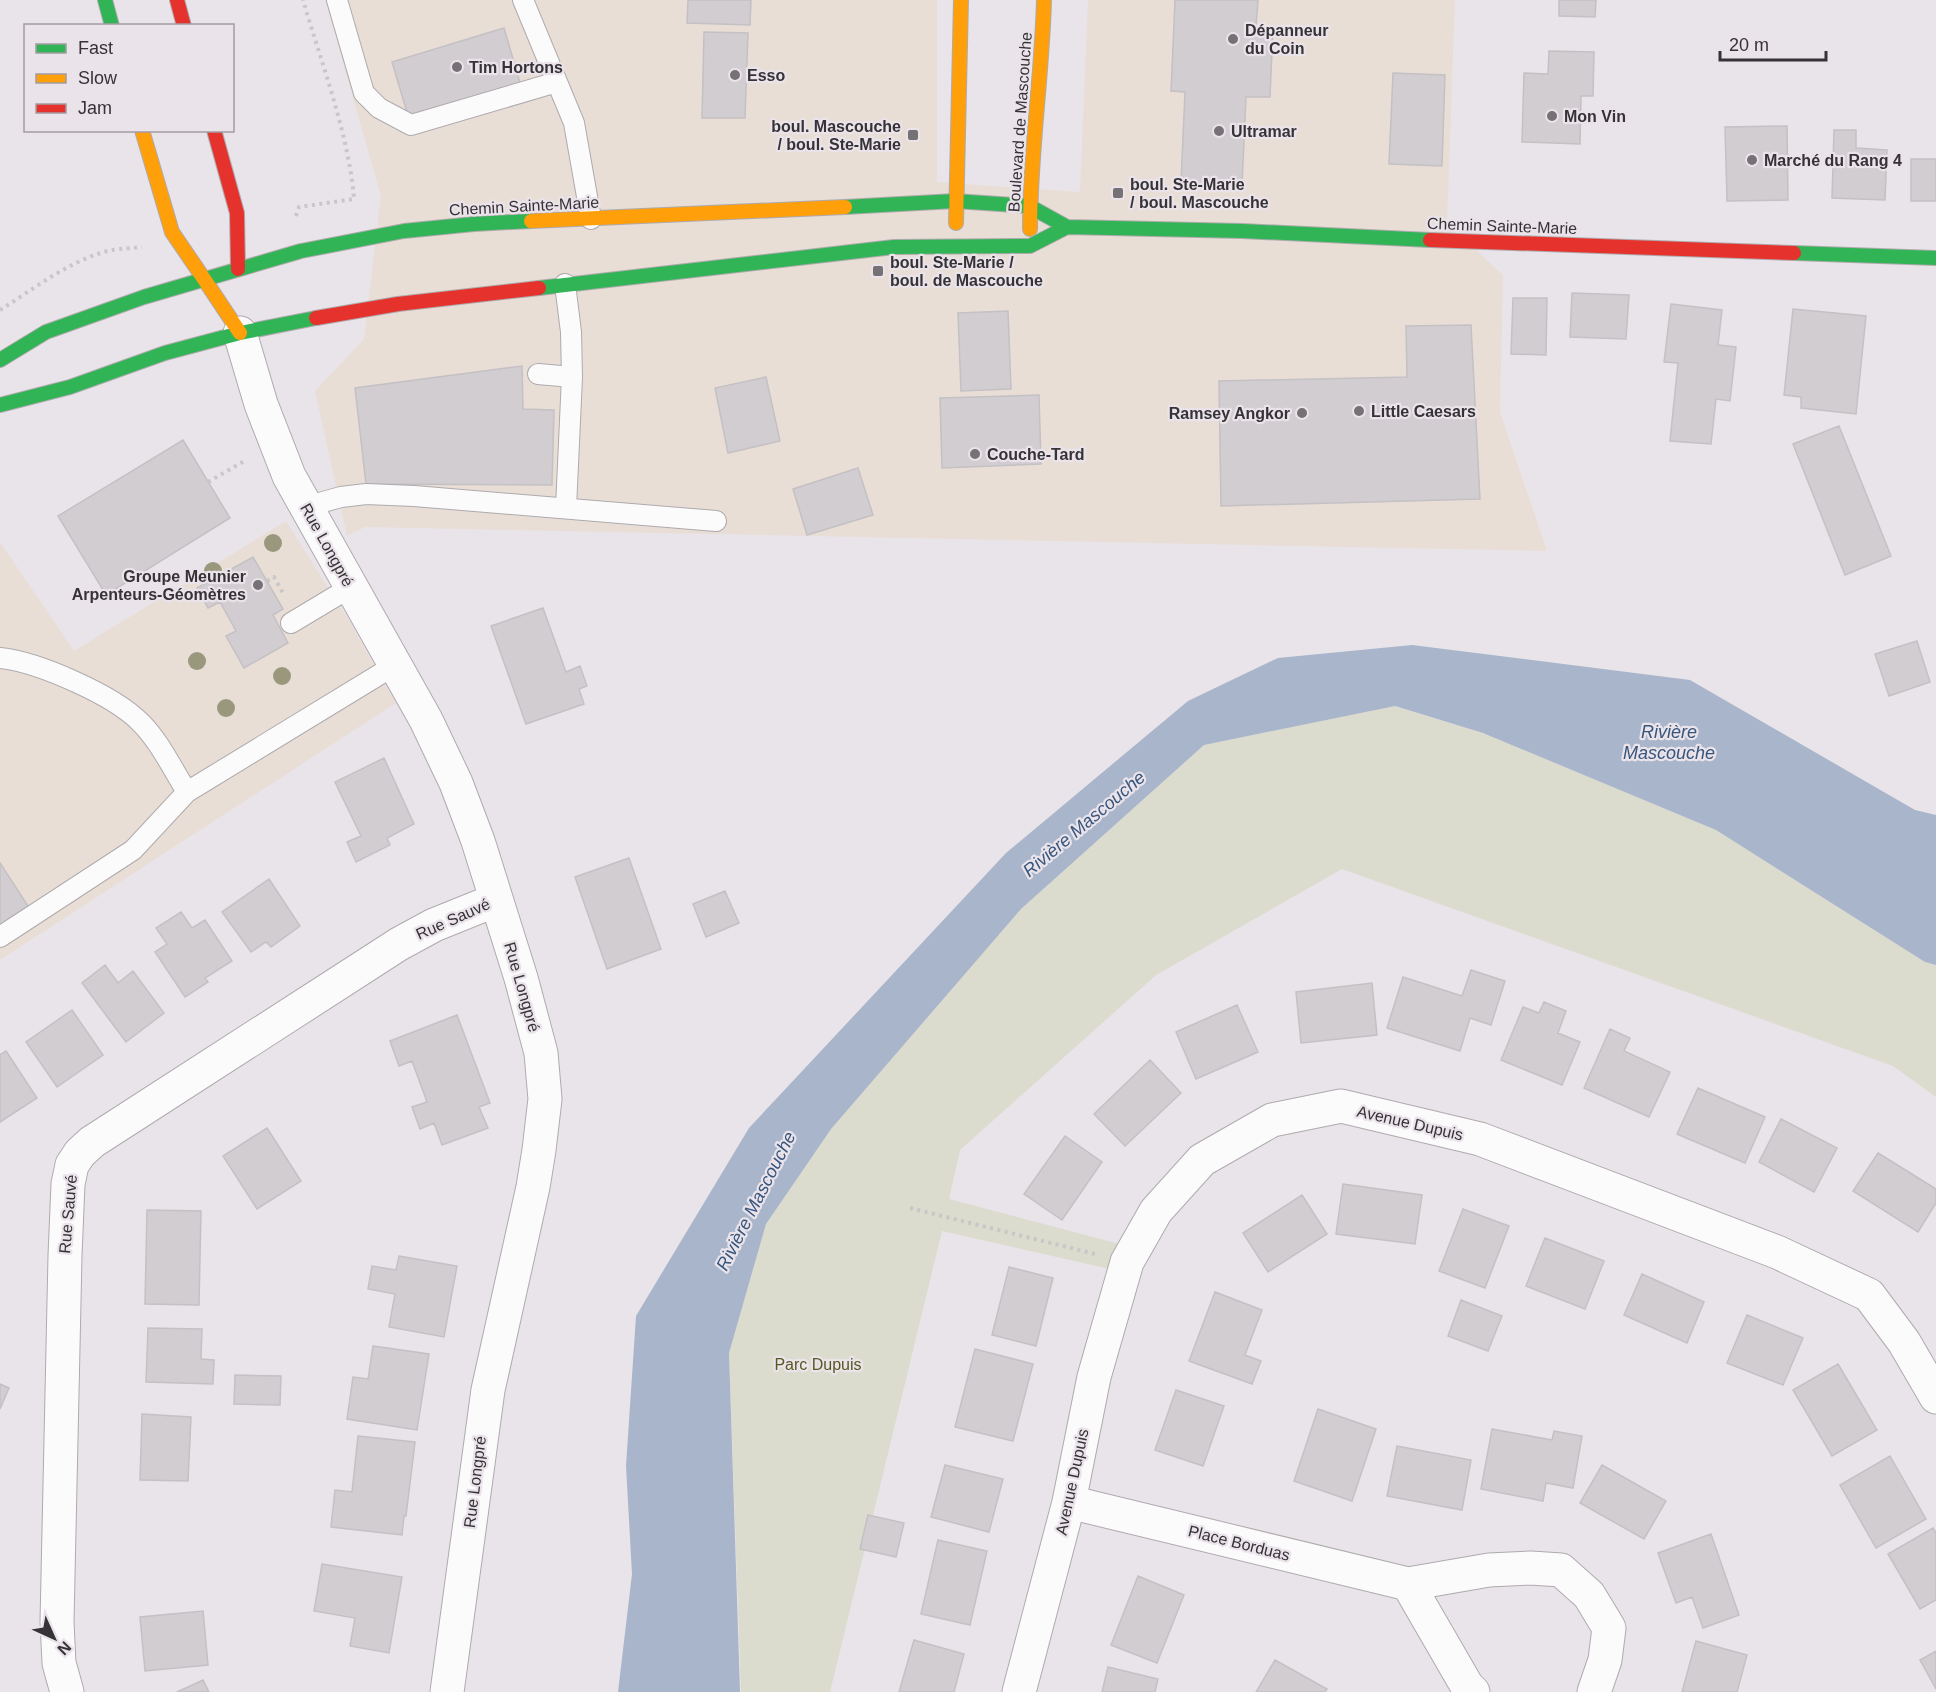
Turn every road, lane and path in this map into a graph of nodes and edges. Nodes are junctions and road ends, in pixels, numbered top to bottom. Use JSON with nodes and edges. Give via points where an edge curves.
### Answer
{"nodes":[{"id":1,"x":105,"y":0,"type":"edge"},
{"id":2,"x":177,"y":0,"type":"edge"},
{"id":3,"x":303,"y":0,"type":"edge"},
{"id":4,"x":337,"y":0,"type":"edge"},
{"id":5,"x":524,"y":0,"type":"edge"},
{"id":6,"x":961,"y":0,"type":"edge"},
{"id":7,"x":1044,"y":0,"type":"edge"},
{"id":8,"x":111,"y":24,"type":"edge"},
{"id":9,"x":183,"y":24,"type":"edge"},
{"id":10,"x":557,"y":82,"type":"junction"},
{"id":11,"x":143,"y":132,"type":"edge"},
{"id":12,"x":215,"y":132,"type":"edge"},
{"id":13,"x":955,"y":201,"type":"junction"},
{"id":14,"x":1029,"y":206,"type":"junction"},
{"id":15,"x":591,"y":219,"type":"junction"},
{"id":16,"x":294,"y":223,"type":"dead end"},
{"id":17,"x":1067,"y":227,"type":"junction"},
{"id":18,"x":956,"y":246,"type":"junction"},
{"id":19,"x":1030,"y":246,"type":"junction"},
{"id":20,"x":132,"y":248,"type":"dead end"},
{"id":21,"x":1936,"y":258,"type":"edge"},
{"id":22,"x":239,"y":274,"type":"junction"},
{"id":23,"x":204,"y":279,"type":"junction"},
{"id":24,"x":565,"y":284,"type":"junction"},
{"id":25,"x":0,"y":310,"type":"edge"},
{"id":26,"x":240,"y":322,"type":"junction"},
{"id":27,"x":0,"y":360,"type":"edge"},
{"id":28,"x":538,"y":374,"type":"dead end"},
{"id":29,"x":572,"y":377,"type":"junction"},
{"id":30,"x":0,"y":405,"type":"edge"},
{"id":31,"x":254,"y":456,"type":"dead end"},
{"id":32,"x":208,"y":482,"type":"dead end"},
{"id":33,"x":305,"y":507,"type":"junction"},
{"id":34,"x":566,"y":508,"type":"junction"},
{"id":35,"x":716,"y":521,"type":"dead end"},
{"id":36,"x":267,"y":581,"type":"dead end"},
{"id":37,"x":351,"y":587,"type":"junction"},
{"id":38,"x":288,"y":602,"type":"dead end"},
{"id":39,"x":291,"y":623,"type":"dead end"},
{"id":40,"x":0,"y":658,"type":"edge"},
{"id":41,"x":395,"y":665,"type":"junction"},
{"id":42,"x":187,"y":792,"type":"junction"},
{"id":43,"x":496,"y":900,"type":"junction"},
{"id":44,"x":0,"y":937,"type":"edge"},
{"id":45,"x":910,"y":1209,"type":"dead end"},
{"id":46,"x":1127,"y":1262,"type":"junction"},
{"id":47,"x":1936,"y":1397,"type":"edge"},
{"id":48,"x":1069,"y":1502,"type":"junction"},
{"id":49,"x":1408,"y":1584,"type":"junction"},
{"id":50,"x":67,"y":1692,"type":"edge"},
{"id":51,"x":447,"y":1692,"type":"edge"},
{"id":52,"x":1019,"y":1692,"type":"edge"},
{"id":53,"x":1473,"y":1692,"type":"edge"},
{"id":54,"x":1594,"y":1692,"type":"edge"}],
"edges":[{"from":1,"to":8,"type":"main road"},
{"from":2,"to":9,"type":"main road"},
{"from":3,"to":16,"type":"path","via":[[341,131],[354,199],[299,207]]},
{"from":4,"to":10,"type":"lane","via":[[364,93],[379,108],[411,125]]},
{"from":5,"to":10,"type":"lane"},
{"from":6,"to":13,"type":"main road"},
{"from":7,"to":14,"type":"main road","name":"Boulevard de Mascouche"},
{"from":10,"to":15,"type":"lane","via":[[574,123]]},
{"from":11,"to":23,"type":"main road","name":"Rue Longpré","via":[[172,232]]},
{"from":12,"to":22,"type":"main road","via":[[237,213]]},
{"from":13,"to":14,"type":"main road","name":"Chemin Sainte-Marie"},
{"from":13,"to":15,"type":"main road","name":"Chemin Sainte-Marie"},
{"from":13,"to":18,"type":"main road"},
{"from":14,"to":17,"type":"main road","name":"Chemin Sainte-Marie"},
{"from":14,"to":19,"type":"main road","name":"Boulevard de Mascouche"},
{"from":15,"to":22,"type":"main road","name":"Chemin Sainte-Marie","via":[[404,231],[301,251]]},
{"from":17,"to":19,"type":"main road","name":"Chemin Sainte-Marie"},
{"from":17,"to":21,"type":"main road","name":"Chemin Sainte-Marie"},
{"from":18,"to":19,"type":"main road","name":"Chemin Sainte-Marie"},
{"from":18,"to":24,"type":"main road","name":"Chemin Sainte-Marie","via":[[894,247]]},
{"from":20,"to":25,"type":"path","via":[[113,249],[84,260]]},
{"from":22,"to":23,"type":"main road","name":"Chemin Sainte-Marie"},
{"from":23,"to":26,"type":"main road","name":"Rue Longpré"},
{"from":23,"to":27,"type":"main road","name":"Chemin Sainte-Marie","via":[[46,332]]},
{"from":24,"to":26,"type":"main road","name":"Chemin Sainte-Marie","via":[[318,317]]},
{"from":24,"to":29,"type":"lane"},
{"from":26,"to":30,"type":"main road","name":"Chemin Sainte-Marie","via":[[70,387]]},
{"from":26,"to":33,"type":"street","name":"Rue Longpré","via":[[256,389]]},
{"from":28,"to":29,"type":"lane"},
{"from":29,"to":34,"type":"lane"},
{"from":31,"to":32,"type":"path"},
{"from":33,"to":34,"type":"lane","via":[[341,496],[366,494]]},
{"from":33,"to":37,"type":"street","name":"Rue Longpré"},
{"from":34,"to":35,"type":"lane"},
{"from":36,"to":38,"type":"path","via":[[274,577]]},
{"from":37,"to":39,"type":"lane"},
{"from":37,"to":41,"type":"street","name":"Rue Longpré"},
{"from":40,"to":42,"type":"lane","via":[[33,665],[125,708],[149,731]]},
{"from":41,"to":42,"type":"lane"},
{"from":41,"to":43,"type":"street","name":"Rue Longpré","via":[[456,783]]},
{"from":42,"to":44,"type":"lane","via":[[132,850]]},
{"from":43,"to":50,"type":"street","name":"Rue Sauvé","via":[[434,925],[362,966],[92,1142],[72,1165],[64,1256],[57,1622],[59,1663]]},
{"from":43,"to":51,"type":"street","name":"Rue Longpré","via":[[541,1053],[545,1099],[533,1187],[485,1409]]},
{"from":45,"to":46,"type":"path"},
{"from":46,"to":47,"type":"street","name":"Avenue Dupuis","via":[[1156,1211],[1202,1160],[1272,1120],[1341,1106],[1480,1140],[1778,1252],[1869,1295],[1904,1342]]},
{"from":46,"to":48,"type":"street","name":"Avenue Dupuis","via":[[1094,1377]]},
{"from":48,"to":49,"type":"street","name":"Place Borduas"},
{"from":48,"to":52,"type":"street","name":"Avenue Dupuis"},
{"from":49,"to":53,"type":"street"},
{"from":49,"to":54,"type":"street","name":"Place Borduas","via":[[1489,1569],[1561,1570],[1589,1595],[1609,1628],[1605,1660]]}]}
